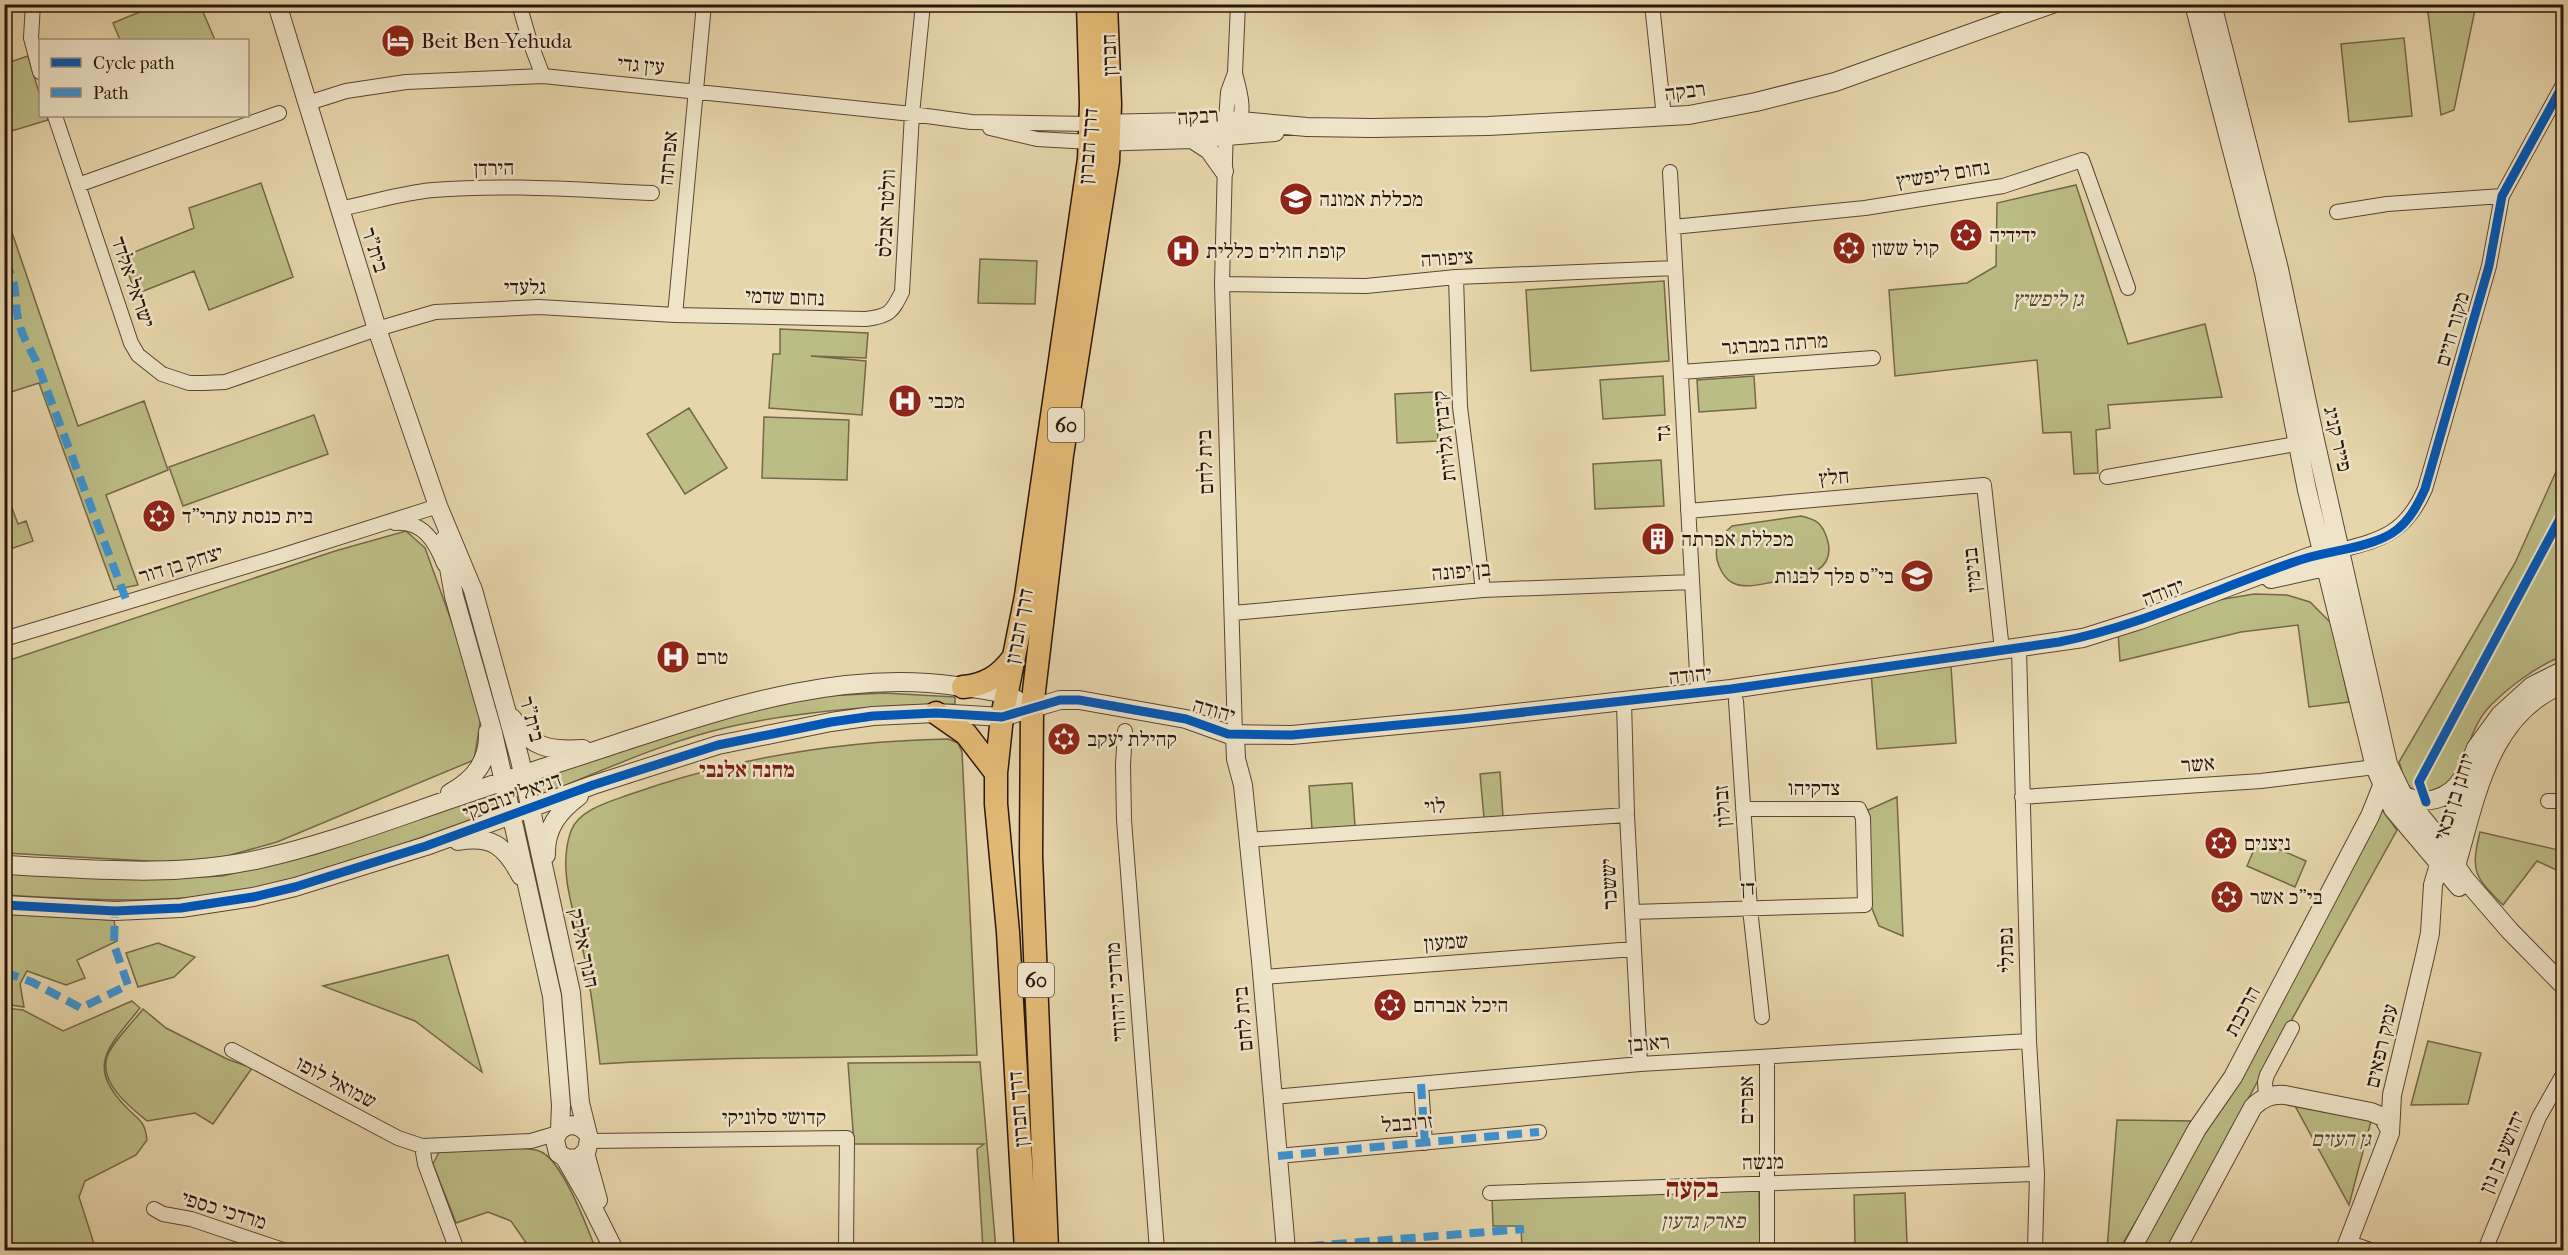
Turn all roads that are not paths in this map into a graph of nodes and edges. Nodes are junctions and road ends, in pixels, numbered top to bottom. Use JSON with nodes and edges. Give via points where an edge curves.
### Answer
{"nodes":[{"id":1,"x":33,"y":4,"type":"edge"},
{"id":2,"x":519,"y":4,"type":"edge"},
{"id":3,"x":704,"y":4,"type":"edge"},
{"id":4,"x":923,"y":4,"type":"edge"},
{"id":5,"x":1088,"y":4,"type":"edge"},
{"id":6,"x":1106,"y":4,"type":"edge"},
{"id":7,"x":1238,"y":4,"type":"edge"},
{"id":8,"x":1652,"y":4,"type":"edge"},
{"id":9,"x":2052,"y":4,"type":"edge"},
{"id":10,"x":2194,"y":4,"type":"edge"},
{"id":11,"x":2212,"y":4,"type":"edge"},
{"id":12,"x":281,"y":6,"type":"edge"},
{"id":13,"x":39,"y":68,"type":"edge"},
{"id":14,"x":543,"y":76,"type":"junction"},
{"id":15,"x":2564,"y":82,"type":"edge"},
{"id":16,"x":695,"y":91,"type":"junction"},
{"id":17,"x":308,"y":103,"type":"junction"},
{"id":18,"x":279,"y":112,"type":"dead end"},
{"id":19,"x":912,"y":114,"type":"junction"},
{"id":20,"x":55,"y":117,"type":"edge"},
{"id":21,"x":1664,"y":117,"type":"junction"},
{"id":22,"x":1230,"y":126,"type":"junction"},
{"id":23,"x":1100,"y":133,"type":"junction"},
{"id":24,"x":1192,"y":139,"type":"junction"},
{"id":25,"x":1224,"y":171,"type":"junction"},
{"id":26,"x":1670,"y":172,"type":"dead end"},
{"id":27,"x":78,"y":185,"type":"junction"},
{"id":28,"x":652,"y":193,"type":"dead end"},
{"id":29,"x":2502,"y":196,"type":"junction"},
{"id":30,"x":339,"y":209,"type":"junction"},
{"id":31,"x":2337,"y":212,"type":"dead end"},
{"id":32,"x":1673,"y":227,"type":"junction"},
{"id":33,"x":1675,"y":268,"type":"junction"},
{"id":34,"x":1456,"y":277,"type":"junction"},
{"id":35,"x":1222,"y":284,"type":"junction"},
{"id":36,"x":2128,"y":288,"type":"dead end"},
{"id":37,"x":892,"y":311,"type":"joint"},
{"id":38,"x":675,"y":315,"type":"junction"},
{"id":39,"x":377,"y":329,"type":"junction"},
{"id":40,"x":1873,"y":358,"type":"dead end"},
{"id":41,"x":1681,"y":372,"type":"junction"},
{"id":42,"x":2307,"y":442,"type":"junction"},
{"id":43,"x":2108,"y":477,"type":"dead end"},
{"id":44,"x":1984,"y":484,"type":"joint"},
{"id":45,"x":438,"y":506,"type":"junction"},
{"id":46,"x":1688,"y":511,"type":"junction"},
{"id":47,"x":370,"y":528,"type":"junction"},
{"id":48,"x":423,"y":528,"type":"joint"},
{"id":49,"x":2341,"y":550,"type":"junction"},
{"id":50,"x":2324,"y":560,"type":"junction"},
{"id":51,"x":2288,"y":577,"type":"junction"},
{"id":52,"x":452,"y":582,"type":"junction"},
{"id":53,"x":1692,"y":582,"type":"junction"},
{"id":54,"x":2242,"y":582,"type":"junction"},
{"id":55,"x":1483,"y":590,"type":"junction"},
{"id":56,"x":2334,"y":604,"type":"junction"},
{"id":57,"x":1233,"y":613,"type":"junction"},
{"id":58,"x":4,"y":639,"type":"edge"},
{"id":59,"x":2010,"y":650,"type":"junction"},
{"id":60,"x":1013,"y":658,"type":"junction"},
{"id":61,"x":2564,"y":670,"type":"edge"},
{"id":62,"x":2564,"y":684,"type":"edge"},
{"id":63,"x":963,"y":687,"type":"junction"},
{"id":64,"x":1698,"y":691,"type":"junction"},
{"id":65,"x":1006,"y":694,"type":"junction"},
{"id":66,"x":1624,"y":701,"type":"junction"},
{"id":67,"x":1736,"y":701,"type":"dead end"},
{"id":68,"x":1032,"y":708,"type":"junction"},
{"id":69,"x":507,"y":709,"type":"junction"},
{"id":70,"x":936,"y":713,"type":"junction"},
{"id":71,"x":488,"y":715,"type":"junction"},
{"id":72,"x":1002,"y":717,"type":"junction"},
{"id":73,"x":1125,"y":731,"type":"dead end"},
{"id":74,"x":1235,"y":735,"type":"junction"},
{"id":75,"x":1258,"y":736,"type":"junction"},
{"id":76,"x":604,"y":748,"type":"junction"},
{"id":77,"x":2375,"y":767,"type":"junction"},
{"id":78,"x":996,"y":773,"type":"junction"},
{"id":79,"x":523,"y":775,"type":"junction"},
{"id":80,"x":2465,"y":775,"type":"junction"},
{"id":81,"x":504,"y":781,"type":"junction"},
{"id":82,"x":1243,"y":785,"type":"junction"},
{"id":83,"x":593,"y":786,"type":"junction"},
{"id":84,"x":2382,"y":786,"type":"junction"},
{"id":85,"x":2403,"y":795,"type":"junction"},
{"id":86,"x":2022,"y":797,"type":"junction"},
{"id":87,"x":2548,"y":801,"type":"dead end"},
{"id":88,"x":2564,"y":801,"type":"edge"},
{"id":89,"x":531,"y":808,"type":"junction"},
{"id":90,"x":422,"y":809,"type":"junction"},
{"id":91,"x":1743,"y":809,"type":"junction"},
{"id":92,"x":512,"y":815,"type":"junction"},
{"id":93,"x":1627,"y":815,"type":"junction"},
{"id":94,"x":1247,"y":840,"type":"junction"},
{"id":95,"x":426,"y":846,"type":"junction"},
{"id":96,"x":2443,"y":846,"type":"junction"},
{"id":97,"x":4,"y":865,"type":"edge"},
{"id":98,"x":2447,"y":865,"type":"junction"},
{"id":99,"x":530,"y":894,"type":"junction"},
{"id":100,"x":550,"y":898,"type":"junction"},
{"id":101,"x":4,"y":905,"type":"edge"},
{"id":102,"x":1865,"y":905,"type":"joint"},
{"id":103,"x":1750,"y":909,"type":"junction"},
{"id":104,"x":1632,"y":912,"type":"junction"},
{"id":105,"x":1634,"y":949,"type":"junction"},
{"id":106,"x":1262,"y":977,"type":"junction"},
{"id":107,"x":2564,"y":986,"type":"edge"},
{"id":108,"x":1762,"y":1017,"type":"dead end"},
{"id":109,"x":2292,"y":1028,"type":"dead end"},
{"id":110,"x":2029,"y":1041,"type":"junction"},
{"id":111,"x":232,"y":1050,"type":"dead end"},
{"id":112,"x":1767,"y":1057,"type":"junction"},
{"id":113,"x":1640,"y":1064,"type":"junction"},
{"id":114,"x":2564,"y":1072,"type":"edge"},
{"id":115,"x":1421,"y":1084,"type":"junction"},
{"id":116,"x":1273,"y":1097,"type":"junction"},
{"id":117,"x":2266,"y":1097,"type":"junction"},
{"id":118,"x":2390,"y":1130,"type":"junction"},
{"id":119,"x":1539,"y":1132,"type":"dead end"},
{"id":120,"x":560,"y":1142,"type":"junction"},
{"id":121,"x":587,"y":1142,"type":"junction"},
{"id":122,"x":1425,"y":1143,"type":"junction"},
{"id":123,"x":422,"y":1146,"type":"junction"},
{"id":124,"x":1278,"y":1156,"type":"junction"},
{"id":125,"x":2037,"y":1174,"type":"junction"},
{"id":126,"x":1767,"y":1182,"type":"junction"},
{"id":127,"x":1490,"y":1193,"type":"dead end"},
{"id":128,"x":154,"y":1209,"type":"dead end"},
{"id":129,"x":2358,"y":1249,"type":"edge"},
{"id":130,"x":283,"y":1251,"type":"edge"},
{"id":131,"x":458,"y":1251,"type":"edge"},
{"id":132,"x":614,"y":1251,"type":"edge"},
{"id":133,"x":846,"y":1251,"type":"edge"},
{"id":134,"x":1026,"y":1251,"type":"edge"},
{"id":135,"x":1047,"y":1251,"type":"edge"},
{"id":136,"x":1157,"y":1251,"type":"edge"},
{"id":137,"x":1286,"y":1251,"type":"edge"},
{"id":138,"x":1767,"y":1251,"type":"edge"},
{"id":139,"x":2035,"y":1251,"type":"edge"},
{"id":140,"x":2131,"y":1251,"type":"edge"},
{"id":141,"x":2176,"y":1251,"type":"edge"},
{"id":142,"x":2485,"y":1251,"type":"edge"}],
"edges":[{"from":1,"to":13,"type":"street","via":[[31,38]]},
{"from":2,"to":14,"type":"street"},
{"from":3,"to":16,"type":"street","name":"אפרתה"},
{"from":4,"to":19,"type":"street","name":"וולטר אבלס"},
{"from":5,"to":23,"type":"highway","name":"דרך חברון","number":"60"},
{"from":6,"to":23,"type":"highway","name":"חברון","number":"60"},
{"from":7,"to":22,"type":"street","name":"בית לחם","via":[[1235,73],[1241,103]]},
{"from":8,"to":21,"type":"street"},
{"from":9,"to":21,"type":"street","name":"רבקה","via":[[1835,82],[1756,102]]},
{"from":10,"to":42,"type":"street","name":"פייר קניג"},
{"from":11,"to":42,"type":"street","name":"פייר קניג","via":[[2279,269]]},
{"from":12,"to":17,"type":"street","name":"בית\"ר"},
{"from":14,"to":16,"type":"street","name":"עין גדי"},
{"from":14,"to":17,"type":"street","name":"עין גדי","via":[[406,82],[346,91]]},
{"from":15,"to":29,"type":"street","name":"מקור חיים"},
{"from":16,"to":19,"type":"street","name":"עין גדי"},
{"from":16,"to":38,"type":"street","name":"אפרתה"},
{"from":17,"to":30,"type":"street","name":"בית\"ר"},
{"from":18,"to":27,"type":"street"},
{"from":19,"to":23,"type":"street","name":"עין גדי"},
{"from":19,"to":37,"type":"street","name":"וולטר אבלס","via":[[902,292]]},
{"from":20,"to":27,"type":"street","name":"ישראל אלדד"},
{"from":21,"to":22,"type":"street","name":"רבקה","via":[[1488,126]]},
{"from":22,"to":23,"type":"street","name":"רבקה"},
{"from":22,"to":24,"type":"street","name":"רבקה"},
{"from":22,"to":25,"type":"street","name":"בית לחם"},
{"from":23,"to":24,"type":"street","name":"רבקה"},
{"from":23,"to":60,"type":"highway","name":"דרך חברון","number":"60"},
{"from":23,"to":68,"type":"highway","name":"דרך חברון","number":"60","via":[[1106,183],[1062,455]]},
{"from":24,"to":25,"type":"street","via":[[1209,150]]},
{"from":25,"to":35,"type":"street","name":"בית לחם"},
{"from":26,"to":32,"type":"street","name":"גד"},
{"from":27,"to":39,"type":"street","name":"ישראל אלדד","via":[[131,343],[138,355],[162,374],[189,383],[225,382]]},
{"from":28,"to":30,"type":"street","name":"הירדן","via":[[507,188],[434,190]]},
{"from":29,"to":31,"type":"street","via":[[2387,204]]},
{"from":29,"to":49,"type":"street","name":"מקור חיים","via":[[2489,266],[2418,505],[2386,537]]},
{"from":30,"to":39,"type":"street","name":"בית\"ר"},
{"from":32,"to":33,"type":"street","name":"גד"},
{"from":32,"to":36,"type":"street","name":"נחום ליפשיץ","via":[[1865,208],[2003,186],[2082,160]]},
{"from":33,"to":34,"type":"street","name":"ציפורה"},
{"from":33,"to":41,"type":"street","name":"גד"},
{"from":34,"to":35,"type":"street","name":"ציפורה","via":[[1366,286]]},
{"from":34,"to":55,"type":"street","name":"קיבוץ גלויות","via":[[1460,407]]},
{"from":35,"to":57,"type":"street","name":"בית לחם"},
{"from":37,"to":38,"type":"street","name":"נחום שדמי","via":[[866,319]]},
{"from":38,"to":39,"type":"street","name":"גלעדי","via":[[499,308],[435,312]]},
{"from":39,"to":45,"type":"street","name":"בית\"ר"},
{"from":40,"to":41,"type":"street","name":"מרתה במברגר"},
{"from":41,"to":46,"type":"street","name":"גד"},
{"from":42,"to":43,"type":"street"},
{"from":42,"to":49,"type":"street","name":"פייר קניג"},
{"from":42,"to":50,"type":"street","name":"פייר קניג"},
{"from":44,"to":46,"type":"street","name":"חלץ"},
{"from":44,"to":59,"type":"street","name":"בנימין"},
{"from":45,"to":47,"type":"street","name":"יצחק בן דור"},
{"from":45,"to":52,"type":"street","name":"בית\"ר"},
{"from":45,"to":69,"type":"street","name":"בית\"ר","via":[[473,590]]},
{"from":46,"to":53,"type":"street","name":"גד"},
{"from":47,"to":48,"type":"street","name":"יצחק בן דור","via":[[397,523]]},
{"from":47,"to":58,"type":"street","name":"יצחק בן דור"},
{"from":48,"to":52,"type":"street","name":"בית\"ר","via":[[441,555]]},
{"from":49,"to":50,"type":"street","name":"יהודה"},
{"from":49,"to":85,"type":"street","name":"פייר קניג","via":[[2384,747]]},
{"from":50,"to":51,"type":"street","name":"יהודה"},
{"from":50,"to":54,"type":"street","name":"יהודה"},
{"from":50,"to":56,"type":"street","name":"פייר קניג"},
{"from":51,"to":54,"type":"street","name":"יהודה"},
{"from":51,"to":56,"type":"street","via":[[2314,586]]},
{"from":52,"to":71,"type":"street","name":"בית\"ר"},
{"from":53,"to":55,"type":"street","name":"בן יפונה"},
{"from":53,"to":64,"type":"street","name":"גד"},
{"from":54,"to":59,"type":"street","name":"יהודה","via":[[2083,638]]},
{"from":55,"to":57,"type":"street","name":"בן יפונה"},
{"from":56,"to":77,"type":"street","name":"פייר קניג"},
{"from":57,"to":74,"type":"street","name":"בית לחם"},
{"from":59,"to":64,"type":"street","name":"יהודה"},
{"from":59,"to":86,"type":"street","name":"נפתלי"},
{"from":60,"to":63,"type":"highway","via":[[993,678]]},
{"from":60,"to":65,"type":"highway","name":"דרך חברון","number":"60"},
{"from":61,"to":80,"type":"street","name":"עמק רפאים","via":[[2532,686],[2499,715],[2476,748]]},
{"from":62,"to":98,"type":"street","name":"יוחנן בן זכאי","via":[[2526,708],[2505,731]]},
{"from":63,"to":65,"type":"street","name":"דניאל ינובסקי"},
{"from":63,"to":76,"type":"street","name":"דניאל ינובסקי","via":[[903,682],[787,695],[688,720]]},
{"from":64,"to":66,"type":"street","name":"יהודה"},
{"from":65,"to":68,"type":"street","name":"דניאל ינובסקי"},
{"from":65,"to":72,"type":"highway","name":"דרך חברון","number":"60"},
{"from":66,"to":75,"type":"street","name":"יהודה"},
{"from":66,"to":93,"type":"street","name":"יששכר"},
{"from":67,"to":91,"type":"street","name":"זבולון"},
{"from":68,"to":72,"type":"street","name":"דניאל ינובסקי"},
{"from":68,"to":74,"type":"street","name":"יהודה","via":[[1060,700],[1079,700],[1186,719]]},
{"from":68,"to":135,"type":"highway","name":"דרך חברון","number":"60","via":[[1031,856]]},
{"from":69,"to":76,"type":"street","via":[[523,735],[542,747]]},
{"from":69,"to":79,"type":"street","name":"בית\"ר"},
{"from":70,"to":72,"type":"street","name":"דניאל ינובסקי"},
{"from":70,"to":78,"type":"highway","via":[[962,730]]},
{"from":70,"to":83,"type":"street","name":"דניאל ינובסקי","via":[[873,716],[786,729]]},
{"from":71,"to":81,"type":"street","name":"בית\"ר"},
{"from":71,"to":90,"type":"street","via":[[488,745],[484,762],[475,775]]},
{"from":72,"to":78,"type":"highway","name":"דרך חברון","number":"60"},
{"from":73,"to":136,"type":"street","name":"מרדכי היהודי","via":[[1124,820]]},
{"from":74,"to":75,"type":"street","name":"יהודה"},
{"from":74,"to":82,"type":"street","name":"בית לחם"},
{"from":75,"to":82,"type":"street","name":"בית לחם","via":[[1248,749]]},
{"from":76,"to":79,"type":"street","name":"דניאל ינובסקי"},
{"from":77,"to":84,"type":"street","name":"פייר קניג"},
{"from":77,"to":86,"type":"street","name":"אשר","via":[[2261,781]]},
{"from":78,"to":134,"type":"highway","name":"דרך חברון","number":"60"},
{"from":79,"to":81,"type":"street","name":"דניאל ינובסקי"},
{"from":79,"to":89,"type":"street","name":"חנוך אלבק"},
{"from":80,"to":85,"type":"street","via":[[2453,790],[2432,800],[2419,801]]},
{"from":80,"to":96,"type":"street","name":"עמק רפאים"},
{"from":81,"to":90,"type":"street","name":"דניאל ינובסקי"},
{"from":81,"to":92,"type":"street","name":"חנוך אלבק"},
{"from":82,"to":94,"type":"street","name":"בית לחם"},
{"from":83,"to":89,"type":"street","name":"דניאל ינובסקי"},
{"from":83,"to":100,"type":"street","via":[[563,808],[550,826],[545,852]]},
{"from":84,"to":98,"type":"street","name":"פייר קניג","via":[[2398,817]]},
{"from":84,"to":140,"type":"street","name":"הרכבת","via":[[2370,816],[2238,1067],[2197,1129]]},
{"from":85,"to":96,"type":"street","name":"פייר קניג"},
{"from":86,"to":110,"type":"street","name":"נפתלי"},
{"from":87,"to":88,"type":"street"},
{"from":89,"to":92,"type":"street","name":"דניאל ינובסקי"},
{"from":89,"to":100,"type":"street","name":"חנוך אלבק"},
{"from":90,"to":97,"type":"street","name":"דניאל ינובסקי","via":[[334,839],[223,867],[144,871]]},
{"from":91,"to":102,"type":"street","name":"צדקיהו","via":[[1859,809],[1863,818]]},
{"from":91,"to":103,"type":"street","name":"זבולון"},
{"from":92,"to":95,"type":"street","name":"דניאל ינובסקי"},
{"from":92,"to":99,"type":"street","name":"חנוך אלבק"},
{"from":93,"to":94,"type":"street","name":"לוי"},
{"from":93,"to":104,"type":"street","name":"יששכר"},
{"from":94,"to":106,"type":"street","name":"בית לחם"},
{"from":95,"to":99,"type":"street","via":[[468,839],[494,843],[514,863]]},
{"from":95,"to":101,"type":"street","name":"דניאל ינובסקי","via":[[295,887],[181,908],[115,911]]},
{"from":96,"to":98,"type":"street","name":"עמק רפאים"},
{"from":98,"to":107,"type":"street","name":"פייר קניג","via":[[2474,903],[2510,931]]},
{"from":98,"to":118,"type":"street","name":"עמק רפאים","via":[[2432,890],[2430,933],[2392,1095]]},
{"from":99,"to":120,"type":"street","name":"חנוך אלבק","via":[[556,1021]]},
{"from":100,"to":121,"type":"street","name":"חנוך אלבק","via":[[571,993]]},
{"from":102,"to":103,"type":"street","name":"דן"},
{"from":103,"to":104,"type":"street","name":"דן"},
{"from":103,"to":108,"type":"street"},
{"from":104,"to":105,"type":"street","name":"יששכר"},
{"from":105,"to":106,"type":"street","name":"שמעון"},
{"from":105,"to":113,"type":"street","name":"יששכר"},
{"from":106,"to":116,"type":"street","name":"בית לחם"},
{"from":109,"to":117,"type":"street","via":[[2267,1075]]},
{"from":110,"to":112,"type":"street","name":"ראובן"},
{"from":110,"to":125,"type":"street","name":"נפתלי"},
{"from":111,"to":123,"type":"street","name":"שמואל לופו","via":[[398,1138]]},
{"from":112,"to":113,"type":"street","name":"ראובן"},
{"from":112,"to":126,"type":"street","name":"אפרים"},
{"from":113,"to":115,"type":"street","name":"ראובן"},
{"from":114,"to":142,"type":"street","name":"יהושע בן נון","via":[[2539,1117]]},
{"from":115,"to":116,"type":"street","name":"ראובן"},
{"from":115,"to":122,"type":"street"},
{"from":116,"to":124,"type":"street","name":"בית לחם"},
{"from":117,"to":118,"type":"street","via":[[2285,1095],[2374,1112],[2383,1117]]},
{"from":117,"to":141,"type":"street","via":[[2253,1107]]},
{"from":118,"to":129,"type":"street","name":"עמק רפאים"},
{"from":119,"to":122,"type":"street","name":"זרובבל"},
{"from":120,"to":121,"type":"street","via":[[574,1159]]},
{"from":120,"to":121,"type":"street","via":[[567,1126],[577,1125]]},
{"from":120,"to":123,"type":"street","name":"שמואל לופו"},
{"from":120,"to":132,"type":"street","name":"חנוך אלבק"},
{"from":121,"to":132,"type":"street","name":"חנוך אלבק"},
{"from":121,"to":133,"type":"street","name":"קדושי סלוניקי","via":[[847,1138]]},
{"from":122,"to":124,"type":"street","name":"זרובבל"},
{"from":123,"to":131,"type":"street"},
{"from":124,"to":137,"type":"street","name":"בית לחם"},
{"from":125,"to":126,"type":"street","name":"מנשה"},
{"from":125,"to":139,"type":"street","name":"נפתלי"},
{"from":126,"to":127,"type":"street","name":"מנשה"},
{"from":126,"to":138,"type":"street","name":"אפרים"},
{"from":128,"to":130,"type":"street","name":"מרדכי כספי"}]}
